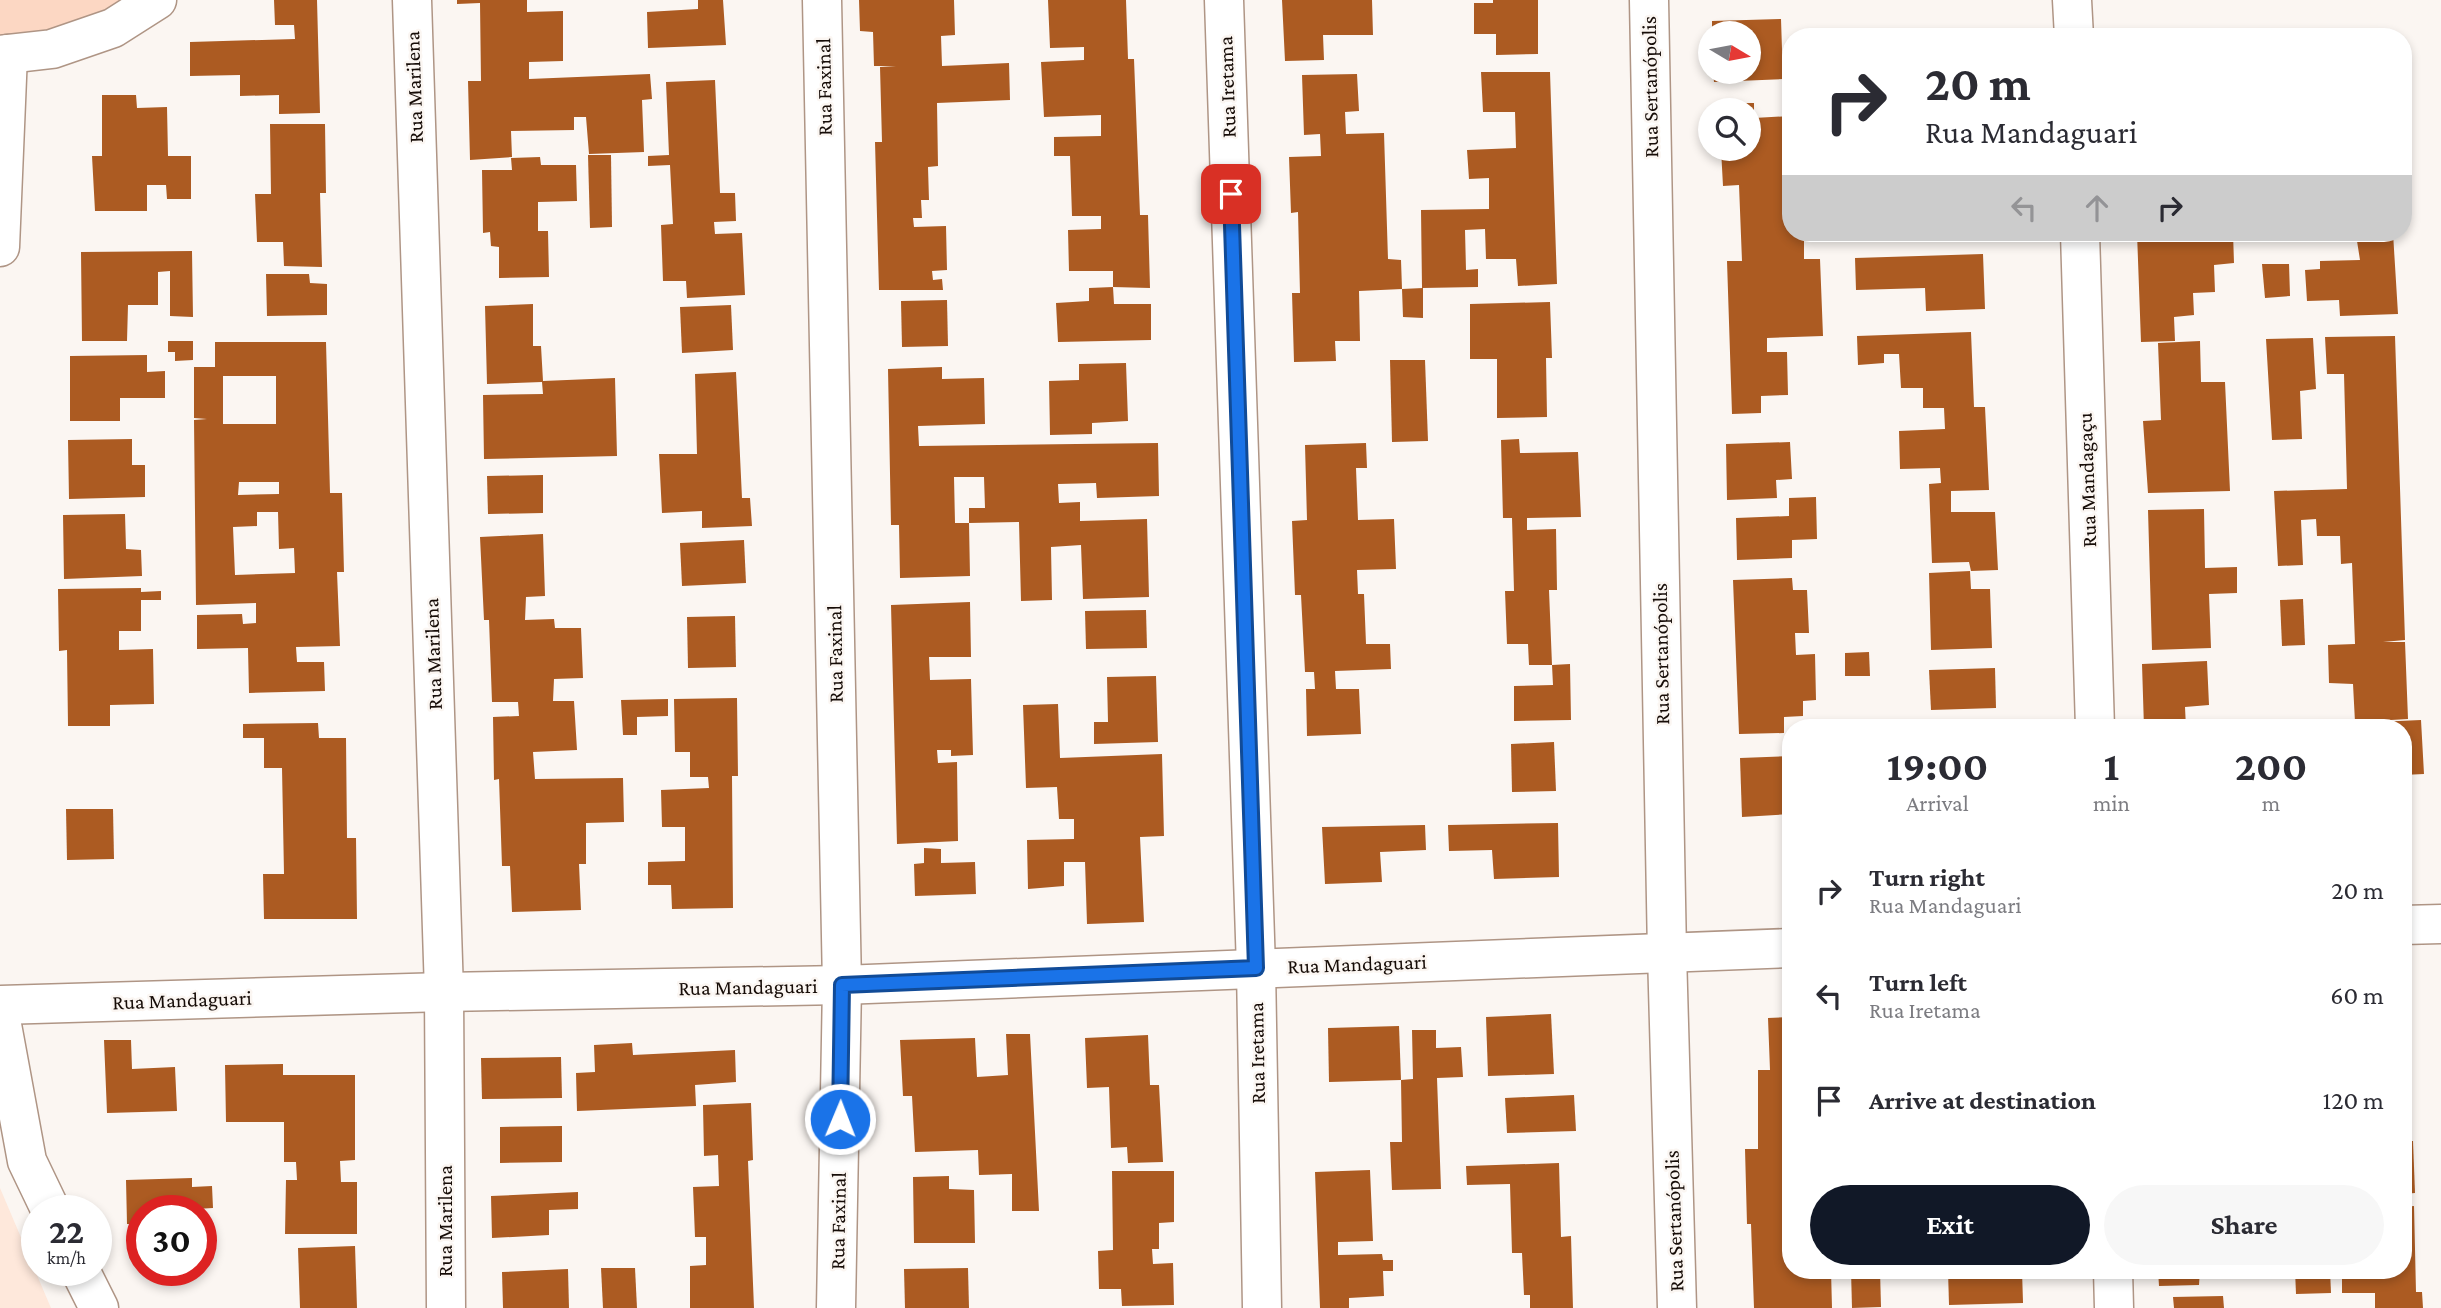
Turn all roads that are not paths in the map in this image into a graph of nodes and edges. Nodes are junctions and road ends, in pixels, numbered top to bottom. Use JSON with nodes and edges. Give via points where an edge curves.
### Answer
{"nodes":[{"id":1,"x":158,"y":0,"type":"edge"},
{"id":2,"x":412,"y":0,"type":"edge"},
{"id":3,"x":822,"y":0,"type":"edge"},
{"id":4,"x":1224,"y":0,"type":"edge"},
{"id":5,"x":1649,"y":0,"type":"edge"},
{"id":6,"x":2072,"y":0,"type":"edge"},
{"id":7,"x":2074,"y":28,"type":"edge"},
{"id":8,"x":4,"y":54,"type":"edge"},
{"id":9,"x":2080,"y":242,"type":"edge"},
{"id":10,"x":0,"y":247,"type":"edge"},
{"id":11,"x":2095,"y":719,"type":"edge"},
{"id":12,"x":2441,"y":924,"type":"edge"},
{"id":13,"x":2412,"y":925,"type":"edge"},
{"id":14,"x":1782,"y":948,"type":"edge"},
{"id":15,"x":1667,"y":953,"type":"junction"},
{"id":16,"x":1256,"y":968,"type":"junction"},
{"id":17,"x":842,"y":985,"type":"junction"},
{"id":18,"x":444,"y":992,"type":"junction"},
{"id":19,"x":0,"y":1004,"type":"edge"},
{"id":20,"x":0,"y":1014,"type":"edge"},
{"id":21,"x":4,"y":1056,"type":"edge"},
{"id":22,"x":43,"y":1195,"type":"edge"},
{"id":23,"x":2113,"y":1279,"type":"edge"},
{"id":24,"x":88,"y":1286,"type":"edge"},
{"id":25,"x":99,"y":1308,"type":"edge"},
{"id":26,"x":446,"y":1308,"type":"edge"},
{"id":27,"x":836,"y":1308,"type":"edge"},
{"id":28,"x":1262,"y":1308,"type":"edge"},
{"id":29,"x":1677,"y":1308,"type":"edge"},
{"id":30,"x":2114,"y":1308,"type":"edge"}],
"edges":[{"from":1,"to":8,"type":"street","via":[[113,28],[52,49]]},
{"from":2,"to":18,"type":"street","name":"Rua Marilena"},
{"from":3,"to":17,"type":"street","name":"Rua Faxinal"},
{"from":4,"to":16,"type":"street","name":"Rua Iretama"},
{"from":5,"to":15,"type":"street","name":"Rua Sertanópolis"},
{"from":6,"to":7,"type":"street"},
{"from":8,"to":10,"type":"street"},
{"from":9,"to":11,"type":"street","name":"Rua Mandagaçu"},
{"from":12,"to":13,"type":"street"},
{"from":14,"to":15,"type":"street","name":"Rua Mandaguari"},
{"from":15,"to":16,"type":"street","name":"Rua Mandaguari"},
{"from":15,"to":29,"type":"street","name":"Rua Sertanópolis"},
{"from":16,"to":17,"type":"street","name":"Rua Mandaguari"},
{"from":16,"to":28,"type":"street","name":"Rua Iretama"},
{"from":17,"to":18,"type":"street","name":"Rua Mandaguari"},
{"from":17,"to":27,"type":"street","name":"Rua Faxinal"},
{"from":18,"to":19,"type":"street","name":"Rua Mandaguari"},
{"from":18,"to":26,"type":"street","name":"Rua Marilena"},
{"from":20,"to":21,"type":"street"},
{"from":21,"to":22,"type":"street","via":[[27,1161]]},
{"from":23,"to":30,"type":"street"},
{"from":24,"to":25,"type":"street"}]}
